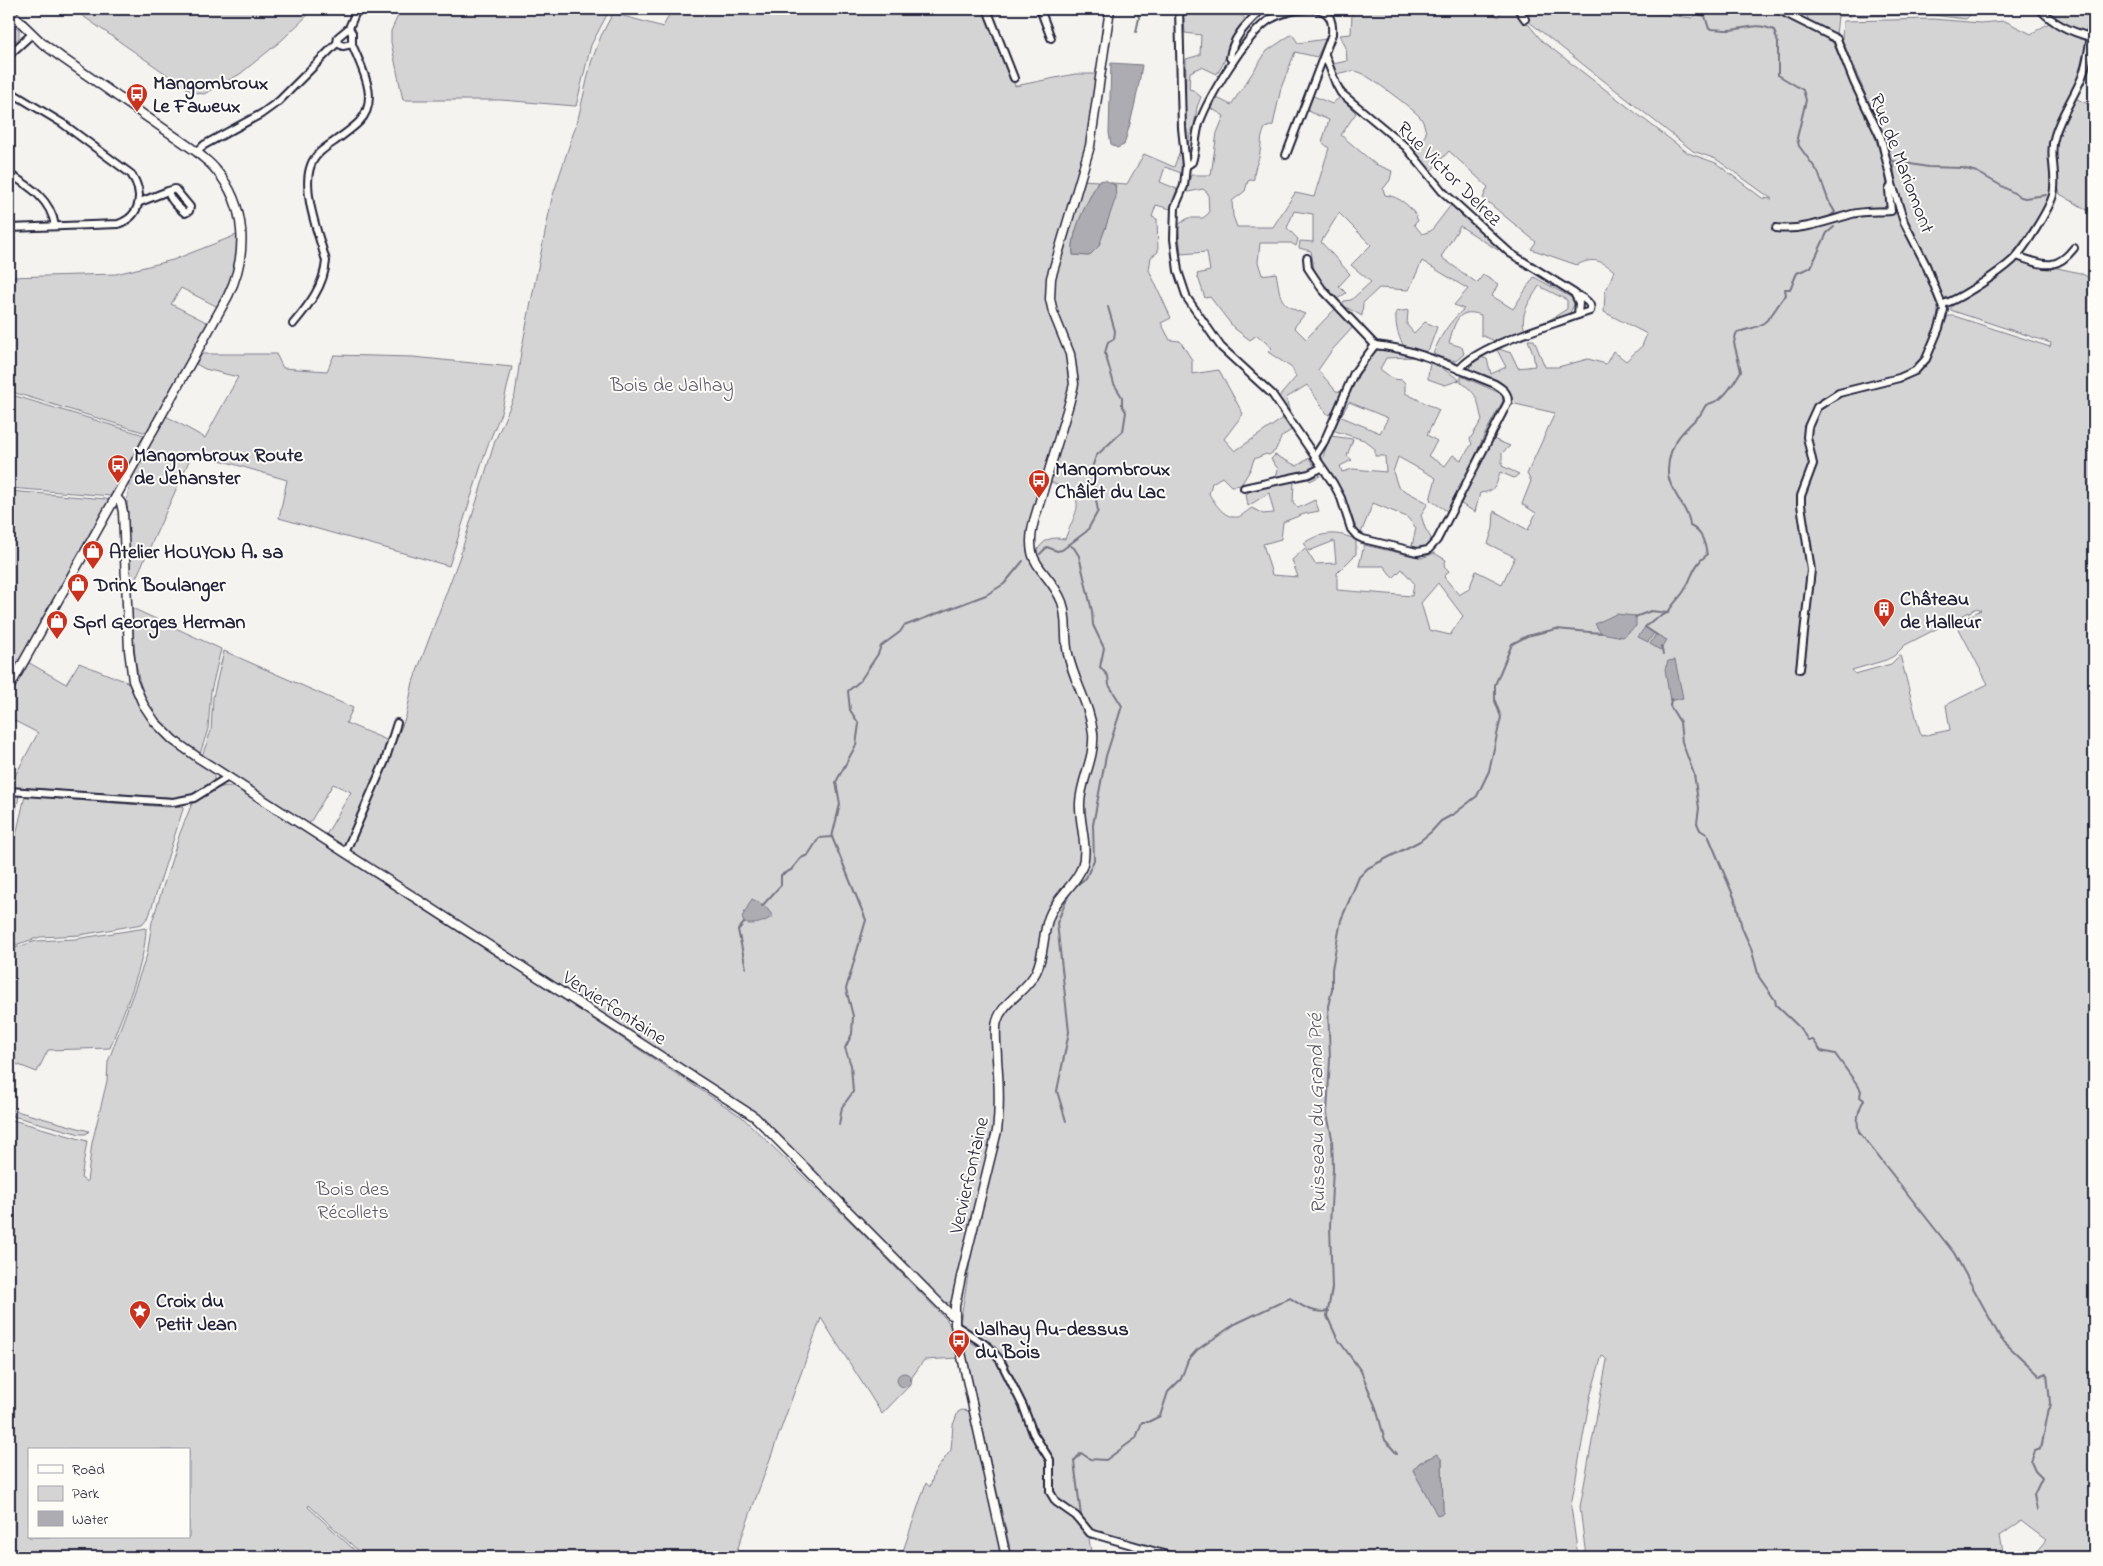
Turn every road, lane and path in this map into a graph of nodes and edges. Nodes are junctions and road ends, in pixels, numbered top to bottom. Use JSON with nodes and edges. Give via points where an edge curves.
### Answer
{"nodes":[{"id":1,"x":357,"y":9,"type":"edge"},
{"id":2,"x":987,"y":9,"type":"edge"},
{"id":3,"x":1040,"y":9,"type":"edge"},
{"id":4,"x":1110,"y":9,"type":"edge"},
{"id":5,"x":1179,"y":9,"type":"edge"},
{"id":6,"x":1262,"y":9,"type":"edge"},
{"id":7,"x":1306,"y":9,"type":"edge"},
{"id":8,"x":1316,"y":9,"type":"edge"},
{"id":9,"x":1518,"y":9,"type":"edge"},
{"id":10,"x":1778,"y":9,"type":"edge"},
{"id":11,"x":2040,"y":9,"type":"edge"},
{"id":12,"x":2094,"y":10,"type":"edge"},
{"id":13,"x":9,"y":11,"type":"edge"},
{"id":14,"x":1525,"y":19,"type":"dead end"},
{"id":15,"x":349,"y":28,"type":"junction"},
{"id":16,"x":32,"y":34,"type":"junction"},
{"id":17,"x":2090,"y":36,"type":"junction"},
{"id":18,"x":1050,"y":38,"type":"dead end"},
{"id":19,"x":337,"y":43,"type":"junction"},
{"id":20,"x":352,"y":44,"type":"junction"},
{"id":21,"x":2092,"y":45,"type":"edge"},
{"id":22,"x":9,"y":55,"type":"edge"},
{"id":23,"x":1325,"y":55,"type":"junction"},
{"id":24,"x":1233,"y":61,"type":"junction"},
{"id":25,"x":1014,"y":78,"type":"dead end"},
{"id":26,"x":9,"y":91,"type":"edge"},
{"id":27,"x":197,"y":152,"type":"junction"},
{"id":28,"x":1286,"y":155,"type":"dead end"},
{"id":29,"x":1186,"y":166,"type":"junction"},
{"id":30,"x":9,"y":174,"type":"edge"},
{"id":31,"x":1892,"y":184,"type":"junction"},
{"id":32,"x":168,"y":191,"type":"dead end"},
{"id":33,"x":140,"y":202,"type":"junction"},
{"id":34,"x":55,"y":226,"type":"junction"},
{"id":35,"x":9,"y":228,"type":"edge"},
{"id":36,"x":1776,"y":228,"type":"dead end"},
{"id":37,"x":2074,"y":248,"type":"dead end"},
{"id":38,"x":2016,"y":256,"type":"junction"},
{"id":39,"x":1307,"y":258,"type":"dead end"},
{"id":40,"x":1574,"y":293,"type":"junction"},
{"id":41,"x":1943,"y":304,"type":"junction"},
{"id":42,"x":1578,"y":316,"type":"junction"},
{"id":43,"x":293,"y":324,"type":"dead end"},
{"id":44,"x":1375,"y":345,"type":"junction"},
{"id":45,"x":1459,"y":370,"type":"junction"},
{"id":46,"x":1315,"y":456,"type":"junction"},
{"id":47,"x":1321,"y":468,"type":"junction"},
{"id":48,"x":1244,"y":488,"type":"dead end"},
{"id":49,"x":116,"y":497,"type":"junction"},
{"id":50,"x":1800,"y":669,"type":"dead end"},
{"id":51,"x":9,"y":688,"type":"edge"},
{"id":52,"x":397,"y":723,"type":"dead end"},
{"id":53,"x":228,"y":777,"type":"junction"},
{"id":54,"x":9,"y":791,"type":"edge"},
{"id":55,"x":345,"y":853,"type":"junction"},
{"id":56,"x":955,"y":1316,"type":"junction"},
{"id":57,"x":955,"y":1325,"type":"junction"},
{"id":58,"x":1006,"y":1557,"type":"edge"},
{"id":59,"x":1174,"y":1557,"type":"edge"}],
"edges":[{"from":1,"to":15,"type":"street"},
{"from":2,"to":25,"type":"street"},
{"from":3,"to":18,"type":"street"},
{"from":4,"to":56,"type":"main road","name":"Vervierfontaine","via":[[1090,146],[1051,278],[1052,312],[1072,363],[1072,393],[1030,543],[1035,562],[1064,608],[1068,654],[1091,723],[1092,755],[1080,801],[1084,855],[1080,871],[1049,915],[1041,960],[1034,977],[1006,1006],[997,1021],[997,1131],[961,1276]]},
{"from":5,"to":29,"type":"street"},
{"from":6,"to":24,"type":"street","via":[[1238,36],[1230,52]]},
{"from":7,"to":24,"type":"street","via":[[1270,20],[1255,31]]},
{"from":8,"to":23,"type":"street","via":[[1325,12],[1332,21],[1332,34]]},
{"from":9,"to":14,"type":"street"},
{"from":10,"to":31,"type":"street","name":"Rue de Mariomont","via":[[1837,39],[1880,138]]},
{"from":11,"to":17,"type":"street","via":[[2049,20]]},
{"from":12,"to":17,"type":"street"},
{"from":13,"to":16,"type":"main road"},
{"from":15,"to":19,"type":"street","via":[[338,37]]},
{"from":15,"to":20,"type":"street"},
{"from":16,"to":22,"type":"street"},
{"from":16,"to":27,"type":"main road"},
{"from":17,"to":21,"type":"street"},
{"from":19,"to":20,"type":"street","via":[[343,46]]},
{"from":19,"to":27,"type":"street","via":[[279,101],[204,144]]},
{"from":20,"to":43,"type":"street","via":[[369,93],[368,106],[360,121],[322,150],[312,163],[308,188],[326,261],[325,271],[310,304]]},
{"from":21,"to":38,"type":"street","via":[[2052,147],[2053,195]]},
{"from":23,"to":28,"type":"street","via":[[1319,63]]},
{"from":23,"to":40,"type":"street","name":"Rue Victor Delrez","via":[[1342,93],[1406,147],[1448,198],[1510,253]]},
{"from":24,"to":29,"type":"street","via":[[1199,125],[1192,162]]},
{"from":26,"to":33,"type":"street","via":[[62,123],[130,174],[137,183]]},
{"from":27,"to":49,"type":"main road","via":[[216,170],[236,203],[242,234],[239,268],[228,296]]},
{"from":29,"to":46,"type":"street","via":[[1184,186],[1175,207],[1174,239],[1178,271],[1187,298],[1221,347],[1272,394]]},
{"from":30,"to":34,"type":"street","via":[[37,192],[53,216]]},
{"from":31,"to":36,"type":"street","via":[[1889,190],[1891,211],[1853,214],[1797,229]]},
{"from":31,"to":41,"type":"street","name":"Rue de Mariomont","via":[[1904,222]]},
{"from":32,"to":33,"type":"street"},
{"from":33,"to":34,"type":"street","via":[[132,215],[118,224]]},
{"from":34,"to":35,"type":"street"},
{"from":37,"to":38,"type":"street","via":[[2065,260],[2054,264]]},
{"from":38,"to":41,"type":"street","via":[[1957,299]]},
{"from":39,"to":44,"type":"street","via":[[1308,268],[1322,289]]},
{"from":40,"to":42,"type":"street","via":[[1579,303]]},
{"from":40,"to":42,"type":"street","name":"Rue Victor Delrez","via":[[1592,307],[1590,312]]},
{"from":41,"to":50,"type":"street","via":[[1939,328],[1921,365],[1908,375],[1839,393],[1828,398],[1814,412],[1807,437],[1813,464],[1801,496],[1811,570]]},
{"from":42,"to":45,"type":"street","via":[[1481,352]]},
{"from":44,"to":45,"type":"street","via":[[1409,350]]},
{"from":44,"to":46,"type":"street","via":[[1354,373]]},
{"from":45,"to":47,"type":"street","via":[[1500,387],[1508,395],[1508,402],[1437,540],[1428,550],[1418,552],[1356,536],[1341,498]]},
{"from":46,"to":47,"type":"street"},
{"from":47,"to":48,"type":"street","via":[[1309,474]]},
{"from":49,"to":51,"type":"main road"},
{"from":49,"to":53,"type":"main road","name":"Vervierfontaine","via":[[123,512],[130,655],[135,685],[147,711],[162,730]]},
{"from":52,"to":55,"type":"street","via":[[385,761]]},
{"from":53,"to":54,"type":"street","via":[[194,798],[173,802]]},
{"from":53,"to":55,"type":"main road","name":"Vervierfontaine"},
{"from":55,"to":56,"type":"main road","name":"Vervierfontaine","via":[[755,1118]]},
{"from":56,"to":57,"type":"main road","name":"Vervierfontaine"},
{"from":57,"to":58,"type":"main road","name":"Vervierfontaine"},
{"from":57,"to":59,"type":"street","via":[[989,1347],[1000,1360],[1032,1433],[1050,1460],[1050,1492],[1056,1502],[1076,1516],[1090,1533]]}]}
